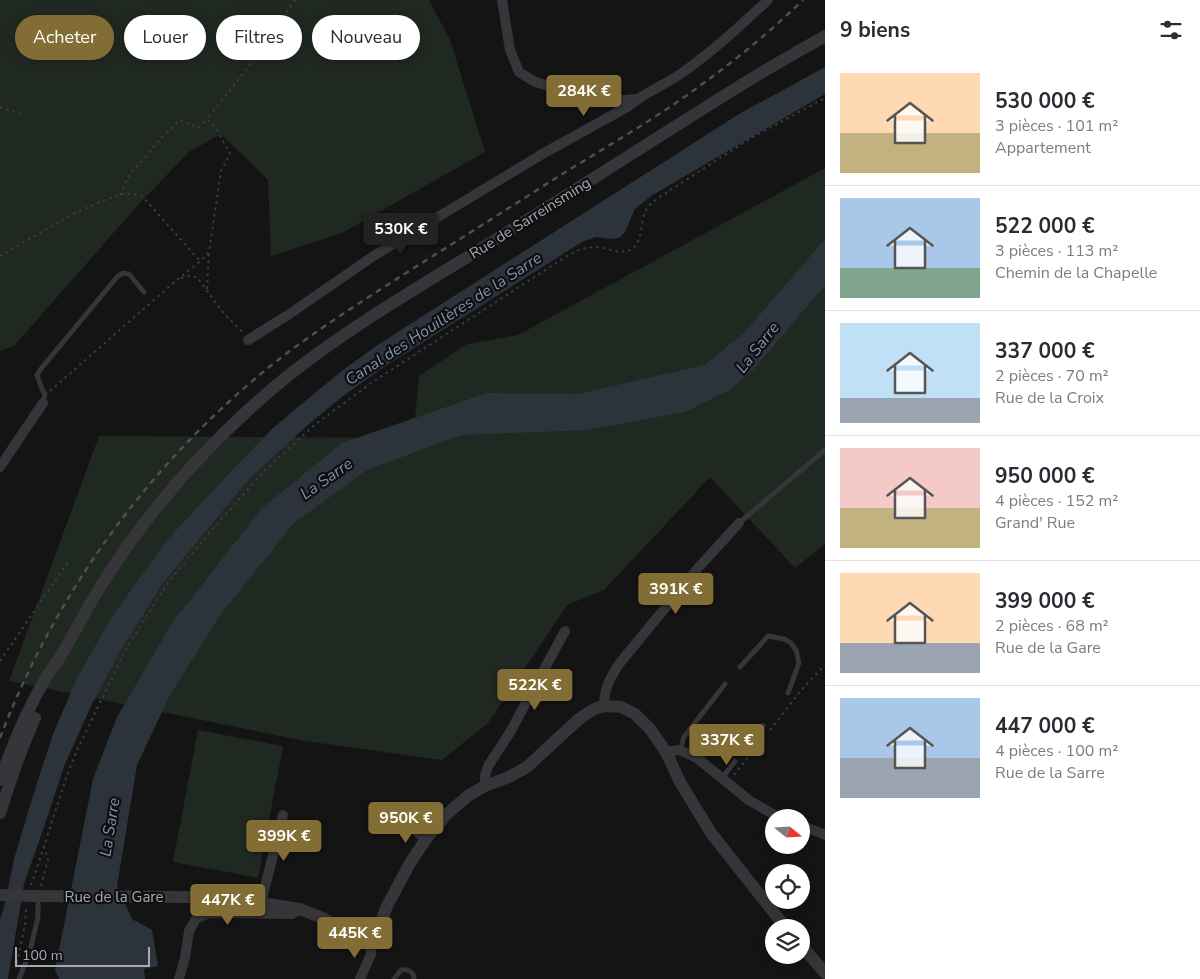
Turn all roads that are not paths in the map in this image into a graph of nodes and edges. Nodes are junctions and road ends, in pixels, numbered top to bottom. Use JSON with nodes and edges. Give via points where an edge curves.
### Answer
{"nodes":[{"id":1,"x":502,"y":0,"type":"edge"},
{"id":2,"x":768,"y":0,"type":"edge"},
{"id":3,"x":825,"y":36,"type":"edge"},
{"id":4,"x":638,"y":98,"type":"junction"},
{"id":5,"x":144,"y":292,"type":"dead end"},
{"id":6,"x":248,"y":340,"type":"road end"},
{"id":7,"x":43,"y":403,"type":"joint"},
{"id":8,"x":825,"y":450,"type":"edge"},
{"id":9,"x":0,"y":467,"type":"edge"},
{"id":10,"x":739,"y":523,"type":"joint"},
{"id":11,"x":564,"y":631,"type":"dead end"},
{"id":12,"x":59,"y":658,"type":"junction"},
{"id":13,"x":740,"y":667,"type":"dead end"},
{"id":14,"x":725,"y":684,"type":"dead end"},
{"id":15,"x":788,"y":693,"type":"dead end"},
{"id":16,"x":604,"y":706,"type":"junction"},
{"id":17,"x":763,"y":726,"type":"dead end"},
{"id":18,"x":753,"y":739,"type":"dead end"},
{"id":19,"x":680,"y":750,"type":"junction"},
{"id":20,"x":666,"y":752,"type":"junction"},
{"id":21,"x":735,"y":761,"type":"dead end"},
{"id":22,"x":0,"y":780,"type":"edge"},
{"id":23,"x":725,"y":780,"type":"junction"},
{"id":24,"x":485,"y":786,"type":"junction"},
{"id":25,"x":390,"y":810,"type":"dead end"},
{"id":26,"x":765,"y":810,"type":"edge"},
{"id":27,"x":0,"y":813,"type":"edge"},
{"id":28,"x":283,"y":815,"type":"dead end"},
{"id":29,"x":810,"y":829,"type":"edge"},
{"id":30,"x":825,"y":835,"type":"edge"},
{"id":31,"x":426,"y":839,"type":"junction"},
{"id":32,"x":0,"y":895,"type":"edge"},
{"id":33,"x":34,"y":896,"type":"junction"},
{"id":34,"x":261,"y":903,"type":"junction"},
{"id":35,"x":300,"y":910,"type":"junction"},
{"id":36,"x":779,"y":919,"type":"edge"},
{"id":37,"x":370,"y":942,"type":"junction"},
{"id":38,"x":810,"y":956,"type":"edge"},
{"id":39,"x":825,"y":973,"type":"edge"},
{"id":40,"x":19,"y":979,"type":"edge"},
{"id":41,"x":179,"y":979,"type":"edge"},
{"id":42,"x":360,"y":979,"type":"edge"},
{"id":43,"x":394,"y":979,"type":"edge"},
{"id":44,"x":414,"y":979,"type":"edge"}],
"edges":[{"from":1,"to":4,"type":"street","via":[[510,50],[519,72],[535,82],[594,97],[615,100]]},
{"from":2,"to":4,"type":"street","via":[[705,56],[664,85]]},
{"from":3,"to":12,"type":"street","name":"Rue de Sarreinsming","via":[[377,313],[291,374],[243,415],[161,502],[107,576]]},
{"from":4,"to":6,"type":"street","via":[[375,255]]},
{"from":5,"to":7,"type":"lane","via":[[129,274],[117,277],[37,375],[45,394]]},
{"from":7,"to":9,"type":"street"},
{"from":8,"to":10,"type":"lane"},
{"from":10,"to":16,"type":"street","via":[[619,664],[609,679]]},
{"from":11,"to":24,"type":"street","via":[[509,734],[488,766]]},
{"from":12,"to":22,"type":"street","via":[[37,693]]},
{"from":12,"to":27,"type":"street","via":[[20,751]]},
{"from":13,"to":15,"type":"lane","via":[[768,636],[784,639],[796,650],[799,663]]},
{"from":14,"to":19,"type":"lane","via":[[684,737]]},
{"from":16,"to":20,"type":"street","via":[[621,707],[635,714]]},
{"from":16,"to":24,"type":"street","via":[[579,719],[527,767]]},
{"from":17,"to":18,"type":"lane"},
{"from":19,"to":20,"type":"street"},
{"from":19,"to":23,"type":"street","via":[[697,758]]},
{"from":20,"to":36,"type":"street","via":[[711,833]]},
{"from":21,"to":23,"type":"lane"},
{"from":23,"to":26,"type":"street"},
{"from":24,"to":31,"type":"street","via":[[447,814]]},
{"from":25,"to":31,"type":"street"},
{"from":28,"to":34,"type":"street"},
{"from":29,"to":30,"type":"street"},
{"from":31,"to":37,"type":"street","via":[[410,862]]},
{"from":32,"to":33,"type":"street","name":"Rue de la Gare","bridge":true},
{"from":33,"to":34,"type":"street","name":"Rue de la Gare","via":[[218,899]]},
{"from":33,"to":40,"type":"lane","via":[[38,916]]},
{"from":34,"to":35,"type":"street","name":"Rue de la Gare"},
{"from":35,"to":37,"type":"street","name":"Rue de la Gare"},
{"from":35,"to":41,"type":"street","via":[[292,914],[209,913],[196,919],[189,931]]},
{"from":37,"to":42,"type":"street","via":[[371,954]]},
{"from":38,"to":39,"type":"street"},
{"from":43,"to":44,"type":"lane","via":[[406,969]]}]}
